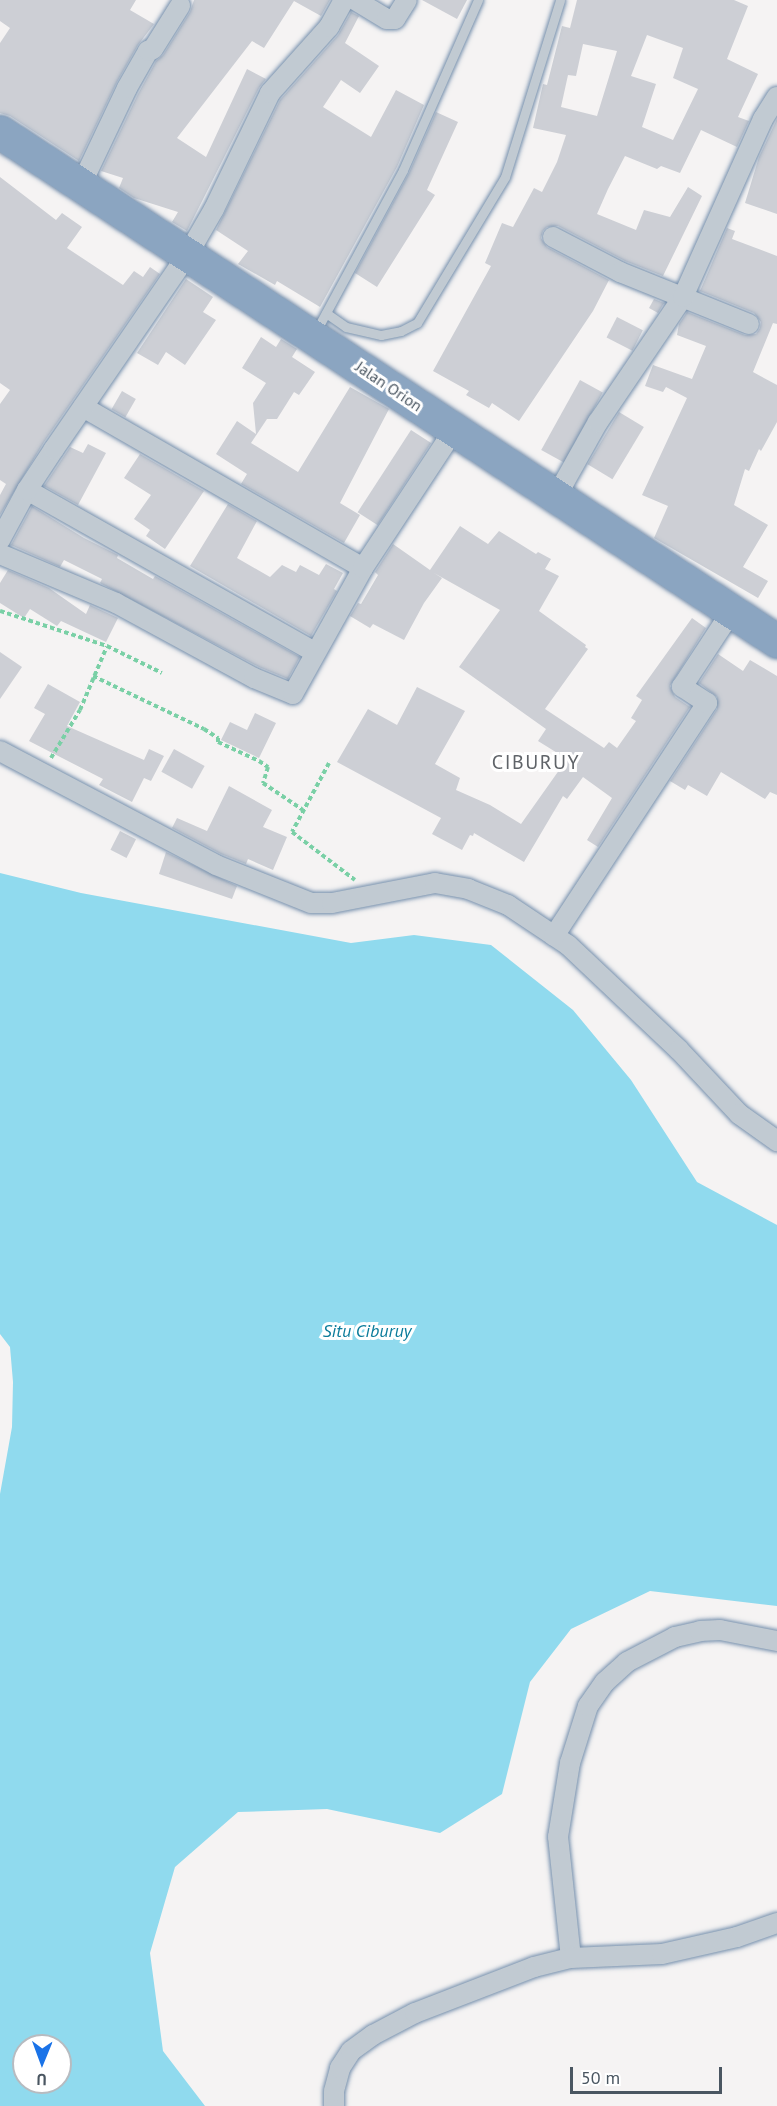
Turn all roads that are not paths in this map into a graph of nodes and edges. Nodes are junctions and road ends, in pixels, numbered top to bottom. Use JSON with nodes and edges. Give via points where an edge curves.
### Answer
{"nodes":[{"id":1,"x":344,"y":0,"type":"edge"},
{"id":2,"x":355,"y":0,"type":"edge"},
{"id":3,"x":407,"y":0,"type":"edge"},
{"id":4,"x":478,"y":0,"type":"edge"},
{"id":5,"x":560,"y":0,"type":"edge"},
{"id":6,"x":180,"y":6,"type":"dead end"},
{"id":7,"x":777,"y":97,"type":"edge"},
{"id":8,"x":0,"y":132,"type":"edge"},
{"id":9,"x":81,"y":185,"type":"junction"},
{"id":10,"x":553,"y":237,"type":"dead end"},
{"id":11,"x":188,"y":254,"type":"junction"},
{"id":12,"x":682,"y":297,"type":"junction"},
{"id":13,"x":320,"y":324,"type":"junction"},
{"id":14,"x":749,"y":324,"type":"dead end"},
{"id":15,"x":83,"y":407,"type":"junction"},
{"id":16,"x":454,"y":430,"type":"junction"},
{"id":17,"x":27,"y":490,"type":"junction"},
{"id":18,"x":556,"y":497,"type":"junction"},
{"id":19,"x":0,"y":540,"type":"edge"},
{"id":20,"x":0,"y":554,"type":"edge"},
{"id":21,"x":363,"y":568,"type":"junction"},
{"id":22,"x":732,"y":611,"type":"junction"},
{"id":23,"x":777,"y":640,"type":"edge"},
{"id":24,"x":315,"y":652,"type":"junction"},
{"id":25,"x":0,"y":751,"type":"edge"},
{"id":26,"x":554,"y":936,"type":"junction"},
{"id":27,"x":776,"y":1138,"type":"edge"},
{"id":28,"x":777,"y":1641,"type":"edge"},
{"id":29,"x":777,"y":1923,"type":"edge"},
{"id":30,"x":571,"y":1958,"type":"junction"},
{"id":31,"x":334,"y":2106,"type":"edge"}],
"edges":[{"from":1,"to":11,"type":"street","via":[[329,27],[270,93]]},
{"from":2,"to":3,"type":"street","via":[[387,19],[394,19]]},
{"from":4,"to":13,"type":"lane","via":[[403,170]]},
{"from":5,"to":13,"type":"lane","via":[[505,177],[417,323],[381,335]]},
{"from":6,"to":9,"type":"street","via":[[127,88]]},
{"from":7,"to":12,"type":"street","via":[[763,119]]},
{"from":8,"to":9,"type":"highway","name":"Jalan Orion"},
{"from":9,"to":11,"type":"highway","name":"Jalan Orion"},
{"from":10,"to":12,"type":"street","via":[[621,272]]},
{"from":11,"to":13,"type":"highway","name":"Jalan Orion"},
{"from":11,"to":15,"type":"street"},
{"from":12,"to":14,"type":"street"},
{"from":12,"to":18,"type":"street","via":[[598,422]]},
{"from":13,"to":16,"type":"highway","name":"Jalan Orion"},
{"from":15,"to":17,"type":"street"},
{"from":15,"to":21,"type":"street"},
{"from":16,"to":18,"type":"highway","name":"Jalan Orion"},
{"from":16,"to":21,"type":"street"},
{"from":17,"to":19,"type":"street"},
{"from":17,"to":24,"type":"street"},
{"from":18,"to":22,"type":"highway","name":"Jalan Orion"},
{"from":20,"to":24,"type":"street","via":[[116,603],[290,694],[299,686]]},
{"from":21,"to":24,"type":"street"},
{"from":22,"to":23,"type":"highway","name":"Jalan Orion"},
{"from":22,"to":26,"type":"street","via":[[682,687],[707,703]]},
{"from":25,"to":26,"type":"street","via":[[216,865],[311,903],[332,903],[435,883],[468,889],[508,905]]},
{"from":26,"to":27,"type":"street","via":[[680,1050],[739,1114]]},
{"from":28,"to":30,"type":"street","via":[[720,1630],[675,1637],[627,1662],[605,1682],[588,1706],[570,1763],[558,1837]]},
{"from":29,"to":30,"type":"street","via":[[737,1937],[662,1954]]},
{"from":30,"to":31,"type":"street","via":[[534,1967],[416,2013],[373,2035],[351,2051],[340,2068]]}]}
